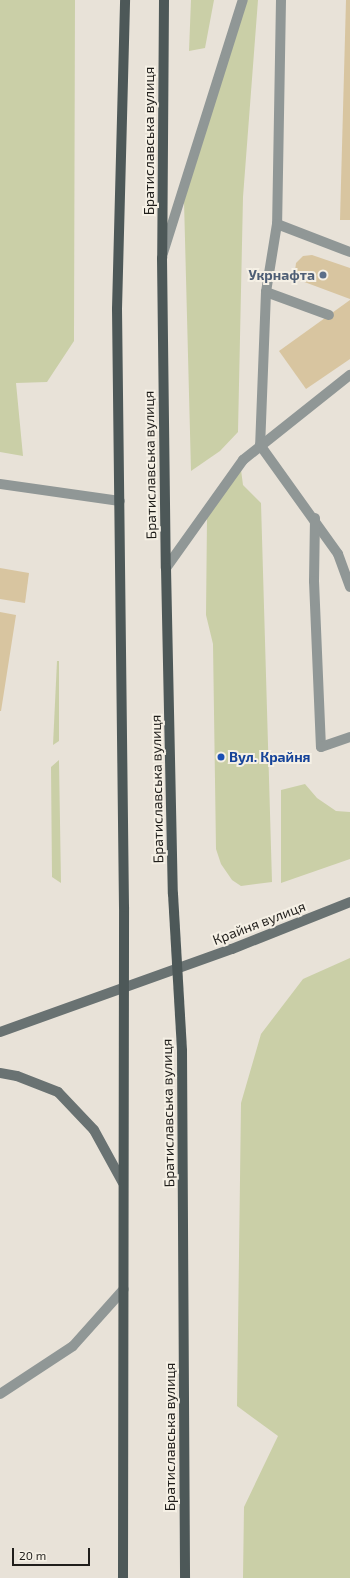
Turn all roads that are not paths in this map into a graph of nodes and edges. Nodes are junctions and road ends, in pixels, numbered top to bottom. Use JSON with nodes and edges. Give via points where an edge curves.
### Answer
{"nodes":[{"id":1,"x":125,"y":0,"type":"edge"},
{"id":2,"x":164,"y":0,"type":"edge"},
{"id":3,"x":243,"y":0,"type":"edge"},
{"id":4,"x":281,"y":0,"type":"edge"},
{"id":5,"x":277,"y":224,"type":"junction"},
{"id":6,"x":350,"y":252,"type":"edge"},
{"id":7,"x":162,"y":258,"type":"junction"},
{"id":8,"x":266,"y":292,"type":"junction"},
{"id":9,"x":329,"y":315,"type":"dead end"},
{"id":10,"x":350,"y":375,"type":"edge"},
{"id":11,"x":260,"y":445,"type":"junction"},
{"id":12,"x":0,"y":484,"type":"edge"},
{"id":13,"x":120,"y":501,"type":"junction"},
{"id":14,"x":315,"y":518,"type":"junction"},
{"id":15,"x":166,"y":568,"type":"junction"},
{"id":16,"x":350,"y":587,"type":"edge"},
{"id":17,"x":350,"y":737,"type":"edge"},
{"id":18,"x":350,"y":902,"type":"edge"},
{"id":19,"x":178,"y":967,"type":"junction"},
{"id":20,"x":124,"y":987,"type":"junction"},
{"id":21,"x":0,"y":1032,"type":"edge"},
{"id":22,"x":0,"y":1073,"type":"edge"},
{"id":23,"x":123,"y":1184,"type":"junction"},
{"id":24,"x":124,"y":1288,"type":"junction"},
{"id":25,"x":0,"y":1394,"type":"edge"},
{"id":26,"x":123,"y":1578,"type":"edge"},
{"id":27,"x":185,"y":1578,"type":"edge"}],
"edges":[{"from":1,"to":13,"type":"main road","name":"Братиславська вулиця","via":[[117,309]]},
{"from":2,"to":7,"type":"main road","name":"Братиславська вулиця"},
{"from":3,"to":7,"type":"street"},
{"from":4,"to":5,"type":"street"},
{"from":5,"to":6,"type":"street"},
{"from":5,"to":8,"type":"street"},
{"from":7,"to":15,"type":"main road","name":"Братиславська вулиця"},
{"from":8,"to":9,"type":"street"},
{"from":8,"to":11,"type":"street"},
{"from":10,"to":11,"type":"street"},
{"from":11,"to":14,"type":"street","via":[[285,484]]},
{"from":11,"to":15,"type":"street","via":[[243,460]]},
{"from":12,"to":13,"type":"street"},
{"from":13,"to":20,"type":"main road","name":"Братиславська вулиця"},
{"from":14,"to":16,"type":"street","via":[[338,554]]},
{"from":14,"to":17,"type":"street","via":[[314,581],[321,747]]},
{"from":15,"to":19,"type":"main road","name":"Братиславська вулиця","via":[[173,894]]},
{"from":18,"to":19,"type":"street","name":"Крайня вулиця"},
{"from":19,"to":20,"type":"street","name":"Крайня вулиця"},
{"from":19,"to":27,"type":"main road","name":"Братиславська вулиця","via":[[182,1059]]},
{"from":20,"to":21,"type":"street","name":"Крайня вулиця"},
{"from":20,"to":23,"type":"main road","name":"Братиславська вулиця"},
{"from":22,"to":23,"type":"street","via":[[17,1076],[58,1092],[94,1130]]},
{"from":23,"to":24,"type":"main road","name":"Братиславська вулиця"},
{"from":24,"to":25,"type":"street","via":[[73,1346]]},
{"from":24,"to":26,"type":"main road","name":"Братиславська вулиця"}]}
